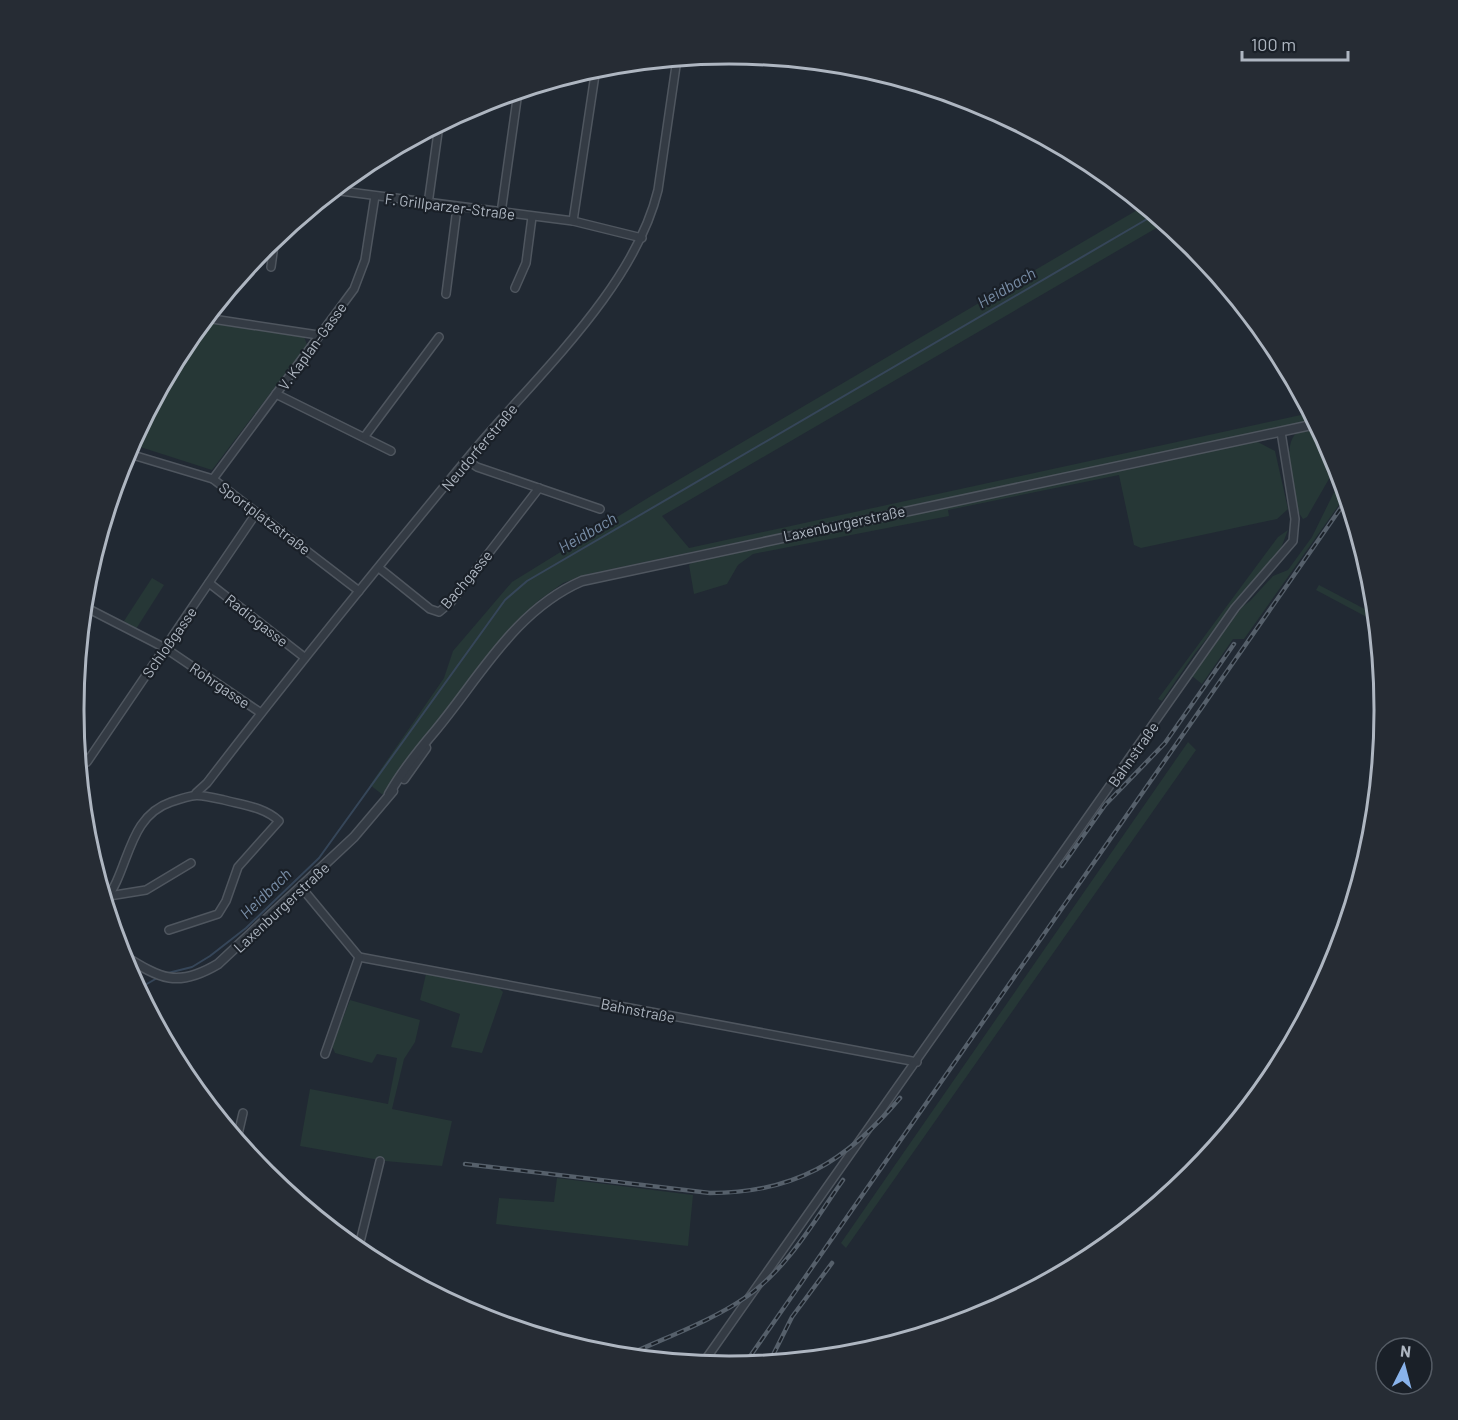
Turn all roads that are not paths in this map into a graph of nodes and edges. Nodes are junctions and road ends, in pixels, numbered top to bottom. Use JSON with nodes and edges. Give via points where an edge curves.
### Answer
{"nodes":[{"id":1,"x":674,"y":67,"type":"edge"},
{"id":2,"x":594,"y":79,"type":"edge"},
{"id":3,"x":517,"y":101,"type":"edge"},
{"id":4,"x":438,"y":134,"type":"edge"},
{"id":5,"x":344,"y":192,"type":"edge"},
{"id":6,"x":375,"y":196,"type":"junction"},
{"id":7,"x":428,"y":204,"type":"junction"},
{"id":8,"x":457,"y":208,"type":"junction"},
{"id":9,"x":501,"y":213,"type":"junction"},
{"id":10,"x":532,"y":216,"type":"junction"},
{"id":11,"x":573,"y":221,"type":"junction"},
{"id":12,"x":642,"y":238,"type":"junction"},
{"id":13,"x":273,"y":254,"type":"edge"},
{"id":14,"x":271,"y":267,"type":"dead end"},
{"id":15,"x":515,"y":288,"type":"dead end"},
{"id":16,"x":446,"y":294,"type":"dead end"},
{"id":17,"x":215,"y":319,"type":"edge"},
{"id":18,"x":318,"y":335,"type":"junction"},
{"id":19,"x":439,"y":337,"type":"dead end"},
{"id":20,"x":276,"y":394,"type":"junction"},
{"id":21,"x":1308,"y":426,"type":"edge"},
{"id":22,"x":1281,"y":432,"type":"junction"},
{"id":23,"x":365,"y":436,"type":"junction"},
{"id":24,"x":391,"y":451,"type":"dead end"},
{"id":25,"x":136,"y":456,"type":"edge"},
{"id":26,"x":466,"y":460,"type":"junction"},
{"id":27,"x":213,"y":479,"type":"junction"},
{"id":28,"x":539,"y":488,"type":"junction"},
{"id":29,"x":600,"y":509,"type":"dead end"},
{"id":30,"x":257,"y":512,"type":"junction"},
{"id":31,"x":378,"y":568,"type":"junction"},
{"id":32,"x":209,"y":584,"type":"junction"},
{"id":33,"x":359,"y":591,"type":"junction"},
{"id":34,"x":92,"y":610,"type":"edge"},
{"id":35,"x":165,"y":648,"type":"junction"},
{"id":36,"x":304,"y":657,"type":"junction"},
{"id":37,"x":261,"y":713,"type":"junction"},
{"id":38,"x":86,"y":761,"type":"edge"},
{"id":39,"x":196,"y":793,"type":"junction"},
{"id":40,"x":191,"y":863,"type":"dead end"},
{"id":41,"x":301,"y":886,"type":"junction"},
{"id":42,"x":110,"y":892,"type":"edge"},
{"id":43,"x":112,"y":897,"type":"edge"},
{"id":44,"x":169,"y":930,"type":"dead end"},
{"id":45,"x":359,"y":957,"type":"junction"},
{"id":46,"x":135,"y":962,"type":"edge"},
{"id":47,"x":325,"y":1054,"type":"dead end"},
{"id":48,"x":917,"y":1062,"type":"junction"},
{"id":49,"x":243,"y":1113,"type":"dead end"},
{"id":50,"x":239,"y":1130,"type":"edge"},
{"id":51,"x":380,"y":1161,"type":"dead end"},
{"id":52,"x":360,"y":1240,"type":"edge"},
{"id":53,"x":709,"y":1355,"type":"edge"}],
"edges":[{"from":1,"to":12,"type":"street","name":"Neudorferstraße","via":[[658,190]]},
{"from":2,"to":11,"type":"street"},
{"from":3,"to":9,"type":"street"},
{"from":4,"to":7,"type":"street"},
{"from":5,"to":6,"type":"street","name":"F. Grillparzer-Straße"},
{"from":6,"to":7,"type":"street","name":"F. Grillparzer-Straße"},
{"from":6,"to":18,"type":"street","name":"V. Kaplan-Gasse","via":[[365,260],[354,289]]},
{"from":7,"to":8,"type":"street","name":"F. Grillparzer-Straße"},
{"from":8,"to":9,"type":"street","name":"F. Grillparzer-Straße"},
{"from":8,"to":16,"type":"street"},
{"from":9,"to":10,"type":"street","name":"F. Grillparzer-Straße"},
{"from":10,"to":11,"type":"street","name":"F. Grillparzer-Straße"},
{"from":10,"to":15,"type":"street","name":"F. Grillparzer-Straße","via":[[526,263]]},
{"from":11,"to":12,"type":"street","name":"F. Grillparzer-Straße"},
{"from":12,"to":26,"type":"street","name":"Neudorferstraße","via":[[568,343]]},
{"from":13,"to":14,"type":"street"},
{"from":17,"to":18,"type":"street"},
{"from":18,"to":20,"type":"street","name":"V. Kaplan-Gasse"},
{"from":19,"to":23,"type":"street"},
{"from":20,"to":23,"type":"street"},
{"from":20,"to":27,"type":"street","name":"V. Kaplan-Gasse"},
{"from":21,"to":22,"type":"street","name":"Laxenburgerstraße"},
{"from":22,"to":41,"type":"street","name":"Laxenburgerstraße","via":[[582,581],[548,600],[512,633],[360,832]]},
{"from":22,"to":48,"type":"street","name":"Bahnstraße","via":[[1295,519],[1293,541],[1235,609]]},
{"from":23,"to":24,"type":"street"},
{"from":25,"to":27,"type":"street","name":"Sportplatzstraße"},
{"from":26,"to":28,"type":"street"},
{"from":26,"to":31,"type":"street","name":"Neudorferstraße"},
{"from":27,"to":30,"type":"street","name":"Sportplatzstraße"},
{"from":28,"to":29,"type":"street"},
{"from":28,"to":31,"type":"street","name":"Bachgasse","via":[[451,602],[439,612]]},
{"from":30,"to":32,"type":"street","name":"Schloßgasse"},
{"from":30,"to":33,"type":"street","name":"Sportplatzstraße"},
{"from":31,"to":33,"type":"street","name":"Neudorferstraße"},
{"from":32,"to":35,"type":"street","name":"Schloßgasse"},
{"from":32,"to":36,"type":"street","name":"Radiogasse"},
{"from":33,"to":36,"type":"street","name":"Neudorferstraße"},
{"from":34,"to":35,"type":"street","name":"Rohrgasse"},
{"from":35,"to":37,"type":"street","name":"Rohrgasse"},
{"from":35,"to":38,"type":"street","name":"Schloßgasse"},
{"from":36,"to":37,"type":"street","name":"Neudorferstraße"},
{"from":37,"to":39,"type":"street","name":"Neudorferstraße"},
{"from":39,"to":42,"type":"street","via":[[155,808],[141,822]]},
{"from":39,"to":44,"type":"street","via":[[269,812],[279,820],[238,867],[218,914]]},
{"from":40,"to":43,"type":"street","via":[[146,890]]},
{"from":41,"to":45,"type":"street"},
{"from":41,"to":46,"type":"street","name":"Laxenburgerstraße","via":[[218,964],[189,979],[168,978]]},
{"from":45,"to":47,"type":"street"},
{"from":45,"to":48,"type":"street","name":"Bahnstraße"},
{"from":48,"to":53,"type":"street","name":"Bahnstraße"},
{"from":49,"to":50,"type":"street"},
{"from":51,"to":52,"type":"street"}]}
